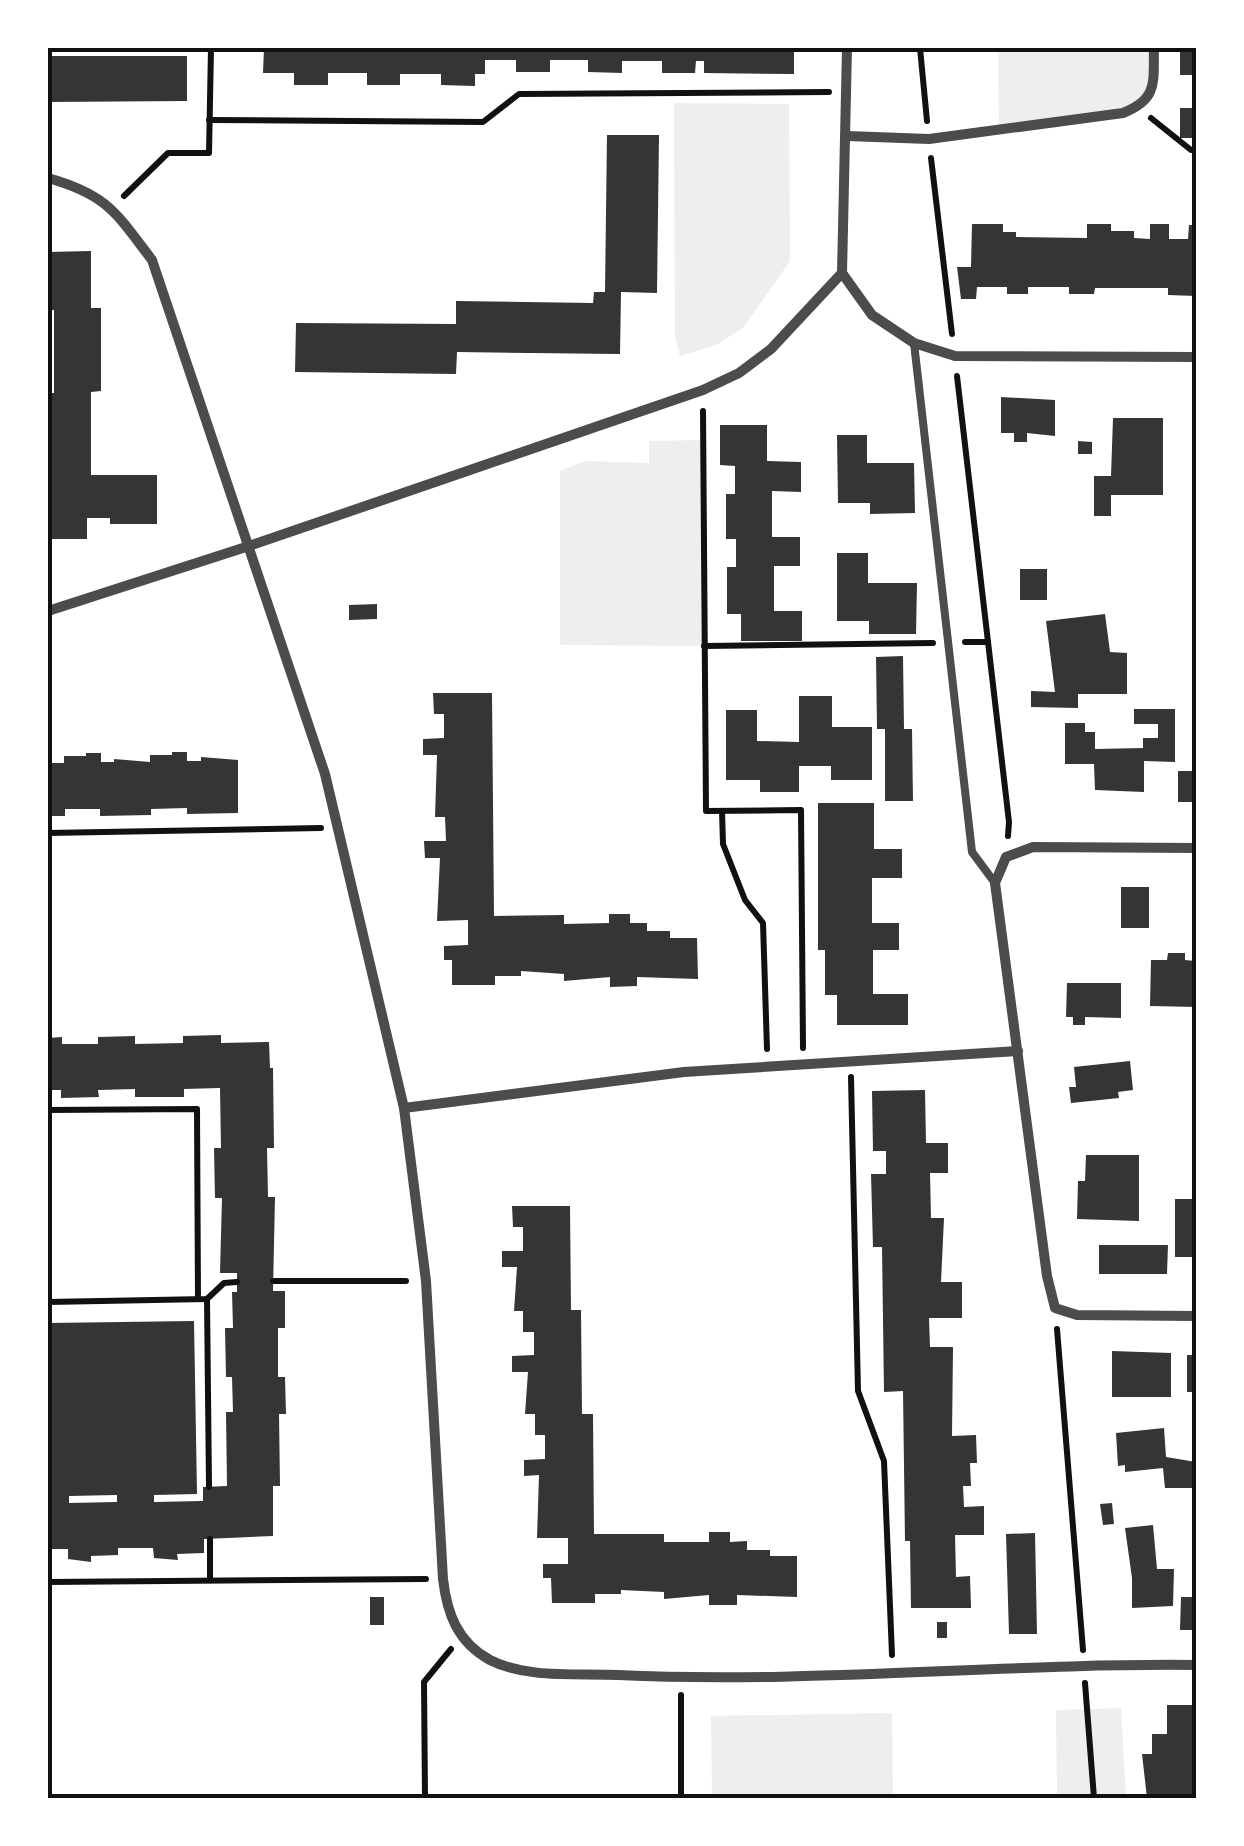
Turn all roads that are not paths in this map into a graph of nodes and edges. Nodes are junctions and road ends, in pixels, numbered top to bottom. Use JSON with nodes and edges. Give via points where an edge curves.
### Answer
{"nodes":[{"id":1,"x":847,"y":48,"type":"edge"},
{"id":2,"x":1154,"y":48,"type":"edge"},
{"id":3,"x":847,"y":136,"type":"junction"},
{"id":4,"x":48,"y":178,"type":"edge"},
{"id":5,"x":842,"y":273,"type":"junction"},
{"id":6,"x":914,"y":343,"type":"junction"},
{"id":7,"x":1196,"y":358,"type":"edge"},
{"id":8,"x":249,"y":546,"type":"junction"},
{"id":9,"x":48,"y":611,"type":"edge"},
{"id":10,"x":1196,"y":848,"type":"edge"},
{"id":11,"x":994,"y":883,"type":"junction"},
{"id":12,"x":1018,"y":1052,"type":"junction"},
{"id":13,"x":404,"y":1108,"type":"junction"},
{"id":14,"x":1196,"y":1316,"type":"edge"},
{"id":15,"x":1196,"y":1664,"type":"edge"}],
"edges":[{"from":1,"to":3,"type":"street"},
{"from":2,"to":3,"type":"street","via":[[1153,88],[1138,108],[1123,113],[929,139]]},
{"from":3,"to":5,"type":"street"},
{"from":4,"to":8,"type":"street","via":[[78,186],[112,208],[152,260]]},
{"from":5,"to":6,"type":"street","via":[[872,315]]},
{"from":5,"to":8,"type":"street","via":[[739,374]]},
{"from":6,"to":7,"type":"street","via":[[955,356]]},
{"from":6,"to":11,"type":"lane","via":[[972,852]]},
{"from":8,"to":9,"type":"street"},
{"from":8,"to":13,"type":"street","via":[[325,774]]},
{"from":10,"to":11,"type":"street","via":[[1033,847],[1006,857]]},
{"from":11,"to":12,"type":"street"},
{"from":12,"to":13,"type":"street","via":[[684,1072]]},
{"from":12,"to":14,"type":"street","via":[[1055,1308],[1076,1316]]},
{"from":13,"to":15,"type":"street","via":[[426,1281],[447,1610],[462,1638],[491,1660],[526,1670],[680,1678]]}]}
